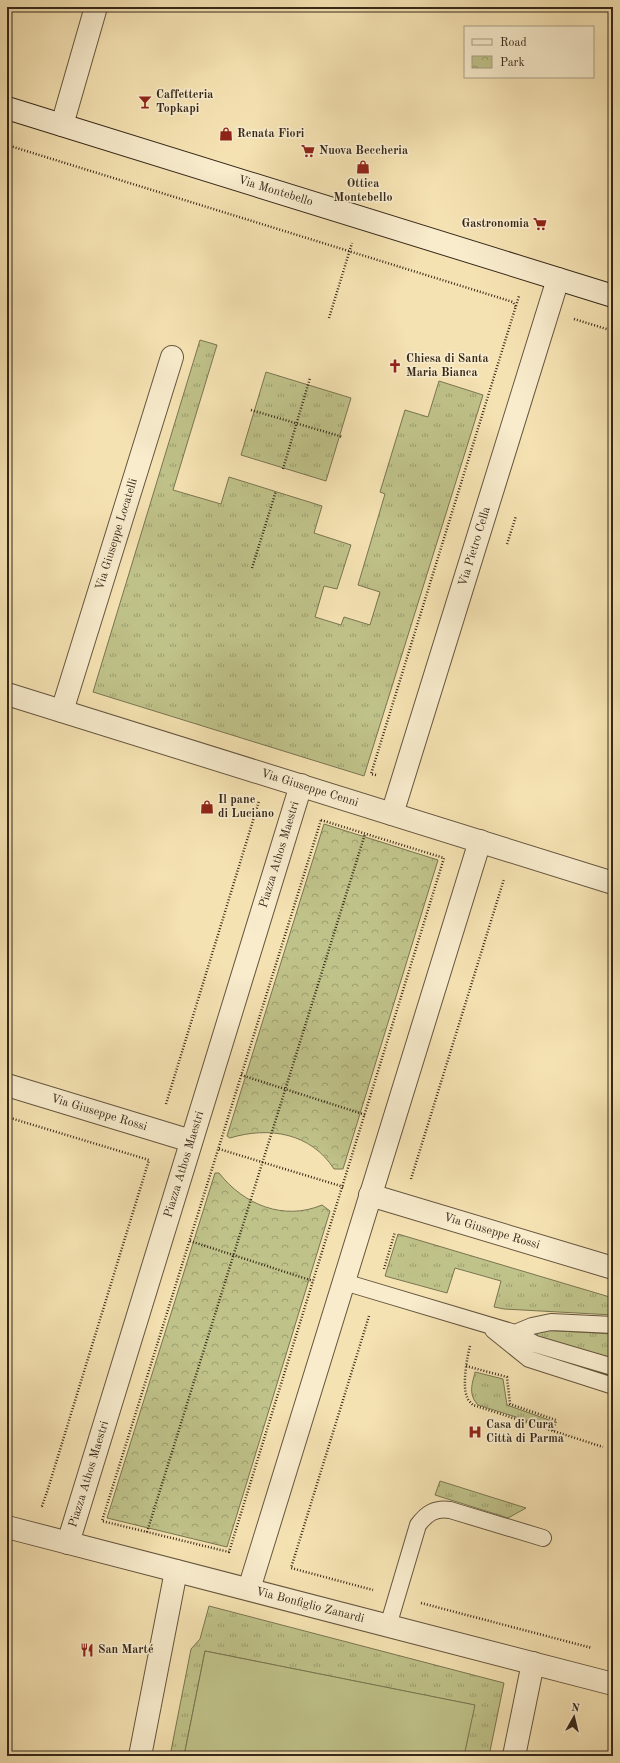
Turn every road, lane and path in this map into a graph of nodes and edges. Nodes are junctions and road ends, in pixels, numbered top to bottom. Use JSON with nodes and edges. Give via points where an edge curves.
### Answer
{"nodes":[{"id":1,"x":96,"y":7,"type":"edge"},
{"id":2,"x":7,"y":108,"type":"edge"},
{"id":3,"x":62,"y":125,"type":"junction"},
{"id":4,"x":7,"y":145,"type":"edge"},
{"id":5,"x":352,"y":242,"type":"dead end"},
{"id":6,"x":349,"y":251,"type":"junction"},
{"id":7,"x":558,"y":279,"type":"junction"},
{"id":8,"x":520,"y":296,"type":"dead end"},
{"id":9,"x":613,"y":296,"type":"edge"},
{"id":10,"x":516,"y":307,"type":"junction"},
{"id":11,"x":329,"y":318,"type":"dead end"},
{"id":12,"x":172,"y":357,"type":"dead end"},
{"id":13,"x":310,"y":378,"type":"dead end"},
{"id":14,"x":251,"y":410,"type":"dead end"},
{"id":15,"x":297,"y":423,"type":"junction"},
{"id":16,"x":343,"y":437,"type":"dead end"},
{"id":17,"x":283,"y":468,"type":"dead end"},
{"id":18,"x":276,"y":491,"type":"dead end"},
{"id":19,"x":252,"y":568,"type":"dead end"},
{"id":20,"x":7,"y":694,"type":"edge"},
{"id":21,"x":62,"y":711,"type":"junction"},
{"id":22,"x":371,"y":774,"type":"dead end"},
{"id":23,"x":301,"y":786,"type":"junction"},
{"id":24,"x":252,"y":798,"type":"dead end"},
{"id":25,"x":392,"y":814,"type":"junction"},
{"id":26,"x":316,"y":837,"type":"dead end"},
{"id":27,"x":480,"y":841,"type":"junction"},
{"id":28,"x":505,"y":876,"type":"dead end"},
{"id":29,"x":613,"y":883,"type":"edge"},
{"id":30,"x":181,"y":1056,"type":"junction"},
{"id":31,"x":214,"y":1067,"type":"junction"},
{"id":32,"x":241,"y":1076,"type":"junction"},
{"id":33,"x":7,"y":1085,"type":"edge"},
{"id":34,"x":284,"y":1090,"type":"junction"},
{"id":35,"x":166,"y":1105,"type":"dead end"},
{"id":36,"x":364,"y":1115,"type":"junction"},
{"id":37,"x":7,"y":1117,"type":"edge"},
{"id":38,"x":393,"y":1124,"type":"junction"},
{"id":39,"x":191,"y":1141,"type":"junction"},
{"id":40,"x":218,"y":1149,"type":"junction"},
{"id":41,"x":262,"y":1162,"type":"junction"},
{"id":42,"x":418,"y":1182,"type":"dead end"},
{"id":43,"x":342,"y":1186,"type":"junction"},
{"id":44,"x":370,"y":1195,"type":"junction"},
{"id":45,"x":396,"y":1230,"type":"dead end"},
{"id":46,"x":190,"y":1241,"type":"junction"},
{"id":47,"x":233,"y":1255,"type":"junction"},
{"id":48,"x":613,"y":1268,"type":"edge"},
{"id":49,"x":313,"y":1281,"type":"junction"},
{"id":50,"x":344,"y":1282,"type":"junction"},
{"id":51,"x":377,"y":1291,"type":"junction"},
{"id":52,"x":488,"y":1325,"type":"junction"},
{"id":53,"x":613,"y":1325,"type":"edge"},
{"id":54,"x":515,"y":1333,"type":"junction"},
{"id":55,"x":470,"y":1346,"type":"dead end"},
{"id":56,"x":466,"y":1366,"type":"junction"},
{"id":57,"x":613,"y":1367,"type":"edge"},
{"id":58,"x":613,"y":1386,"type":"edge"},
{"id":59,"x":553,"y":1431,"type":"junction"},
{"id":60,"x":603,"y":1447,"type":"dead end"},
{"id":61,"x":35,"y":1504,"type":"dead end"},
{"id":62,"x":7,"y":1527,"type":"edge"},
{"id":63,"x":147,"y":1532,"type":"junction"},
{"id":64,"x":543,"y":1538,"type":"dead end"},
{"id":65,"x":68,"y":1543,"type":"junction"},
{"id":66,"x":138,"y":1561,"type":"junction"},
{"id":67,"x":176,"y":1571,"type":"junction"},
{"id":68,"x":249,"y":1589,"type":"junction"},
{"id":69,"x":397,"y":1596,"type":"junction"},
{"id":70,"x":388,"y":1626,"type":"junction"},
{"id":71,"x":598,"y":1649,"type":"dead end"},
{"id":72,"x":533,"y":1663,"type":"junction"},
{"id":73,"x":613,"y":1684,"type":"edge"},
{"id":74,"x":140,"y":1756,"type":"edge"},
{"id":75,"x":514,"y":1756,"type":"edge"}],
"edges":[{"from":1,"to":3,"type":"street"},
{"from":2,"to":3,"type":"street","name":"Via Montebello"},
{"from":3,"to":7,"type":"street","name":"Via Montebello"},
{"from":4,"to":6,"type":"path"},
{"from":5,"to":6,"type":"path"},
{"from":6,"to":10,"type":"path","via":[[513,302]]},
{"from":6,"to":11,"type":"path"},
{"from":7,"to":9,"type":"street","name":"Via Montebello"},
{"from":7,"to":25,"type":"street","name":"Via Pietro Cella"},
{"from":8,"to":10,"type":"path"},
{"from":10,"to":22,"type":"path"},
{"from":12,"to":21,"type":"street","name":"Via Giuseppe Locatelli"},
{"from":13,"to":15,"type":"path"},
{"from":14,"to":15,"type":"path"},
{"from":15,"to":16,"type":"path"},
{"from":15,"to":17,"type":"path"},
{"from":18,"to":19,"type":"path"},
{"from":20,"to":21,"type":"street","name":"Via Giuseppe Cenni"},
{"from":21,"to":23,"type":"street","name":"Via Giuseppe Cenni"},
{"from":23,"to":25,"type":"street","name":"Via Giuseppe Cenni"},
{"from":23,"to":31,"type":"street","name":"Piazza Athos Maestri"},
{"from":24,"to":30,"type":"path","via":[[259,801]]},
{"from":25,"to":27,"type":"street","name":"Via Giuseppe Cenni"},
{"from":26,"to":32,"type":"path"},
{"from":27,"to":29,"type":"street","name":"Via Giuseppe Cenni"},
{"from":27,"to":38,"type":"street"},
{"from":28,"to":42,"type":"path","via":[[410,1180]]},
{"from":30,"to":31,"type":"path"},
{"from":30,"to":35,"type":"path"},
{"from":31,"to":32,"type":"path"},
{"from":31,"to":39,"type":"street","name":"Piazza Athos Maestri"},
{"from":32,"to":34,"type":"path"},
{"from":32,"to":40,"type":"path"},
{"from":33,"to":39,"type":"street","name":"Via Giuseppe Rossi"},
{"from":34,"to":36,"type":"path"},
{"from":34,"to":36,"type":"path","via":[[365,834],[444,858]]},
{"from":34,"to":41,"type":"path"},
{"from":36,"to":38,"type":"path"},
{"from":36,"to":43,"type":"path"},
{"from":37,"to":61,"type":"path","via":[[149,1160],[42,1506]]},
{"from":38,"to":44,"type":"street"},
{"from":39,"to":40,"type":"path"},
{"from":39,"to":65,"type":"street","name":"Piazza Athos Maestri"},
{"from":40,"to":41,"type":"path"},
{"from":40,"to":46,"type":"path"},
{"from":41,"to":43,"type":"path"},
{"from":41,"to":47,"type":"path"},
{"from":43,"to":44,"type":"path"},
{"from":43,"to":49,"type":"path"},
{"from":44,"to":48,"type":"street","name":"Via Giuseppe Rossi"},
{"from":44,"to":50,"type":"street"},
{"from":45,"to":51,"type":"path"},
{"from":46,"to":47,"type":"path"},
{"from":46,"to":63,"type":"path","via":[[102,1521]]},
{"from":47,"to":49,"type":"path"},
{"from":47,"to":63,"type":"path"},
{"from":49,"to":63,"type":"path","via":[[229,1552]]},
{"from":50,"to":51,"type":"lane"},
{"from":50,"to":68,"type":"street"},
{"from":51,"to":52,"type":"lane"},
{"from":51,"to":69,"type":"path","via":[[291,1568]]},
{"from":52,"to":54,"type":"lane"},
{"from":52,"to":58,"type":"lane","via":[[529,1359]]},
{"from":53,"to":54,"type":"lane","via":[[551,1322]]},
{"from":54,"to":57,"type":"lane","via":[[535,1344]]},
{"from":55,"to":56,"type":"path"},
{"from":56,"to":59,"type":"path","via":[[467,1397],[473,1405]]},
{"from":56,"to":59,"type":"path","via":[[507,1377],[510,1404],[556,1420]]},
{"from":59,"to":60,"type":"path"},
{"from":62,"to":65,"type":"street","name":"Via Bonfiglio Zanardi"},
{"from":63,"to":66,"type":"path"},
{"from":64,"to":69,"type":"lane","via":[[450,1510],[434,1510],[418,1525]]},
{"from":65,"to":66,"type":"street","name":"Via Bonfiglio Zanardi"},
{"from":66,"to":67,"type":"street","name":"Via Bonfiglio Zanardi"},
{"from":67,"to":68,"type":"street","name":"Via Bonfiglio Zanardi"},
{"from":67,"to":74,"type":"street"},
{"from":68,"to":70,"type":"street","name":"Via Bonfiglio Zanardi"},
{"from":69,"to":70,"type":"lane"},
{"from":69,"to":71,"type":"path"},
{"from":70,"to":72,"type":"street","name":"Via Bonfiglio Zanardi"},
{"from":72,"to":73,"type":"street","name":"Via Bonfiglio Zanardi"},
{"from":72,"to":75,"type":"street"}]}
